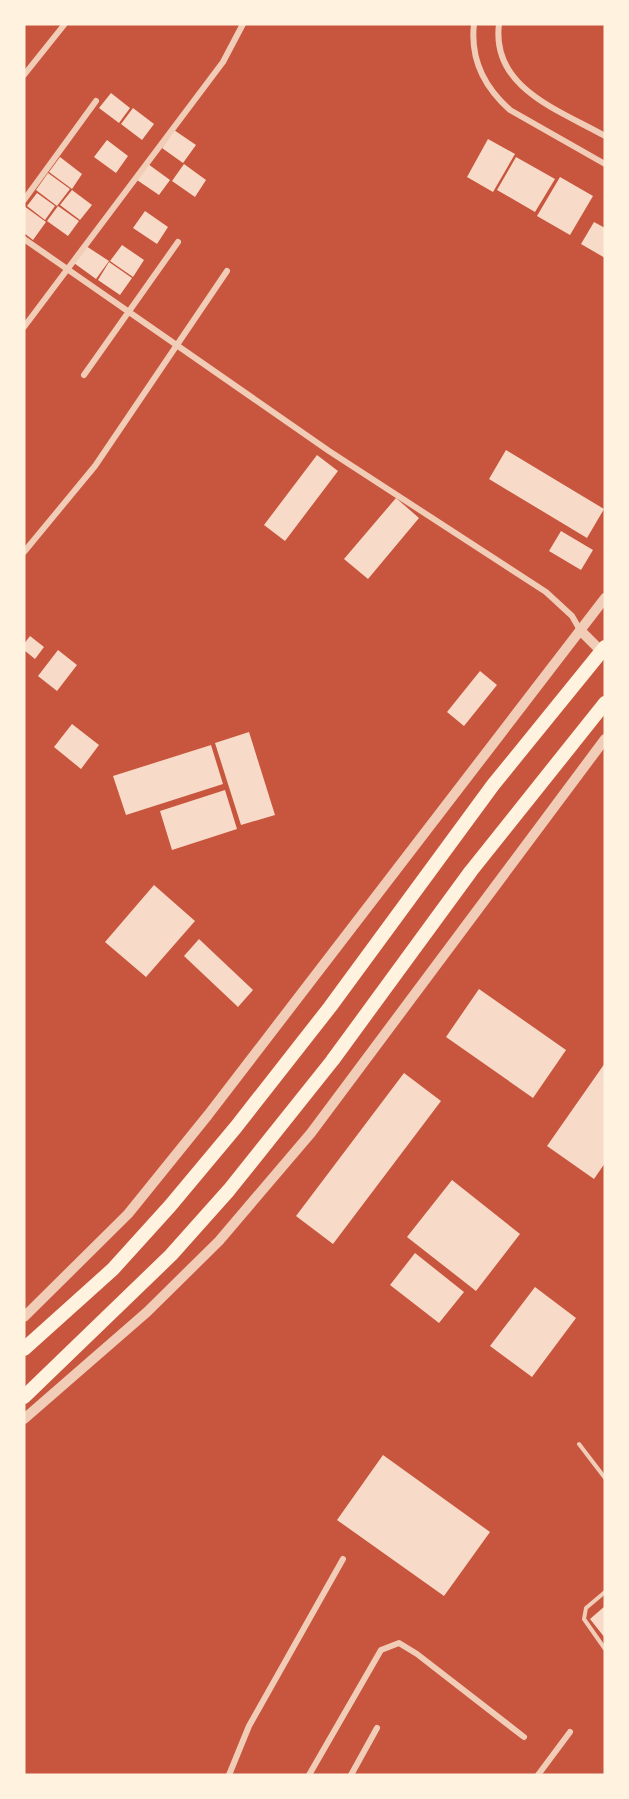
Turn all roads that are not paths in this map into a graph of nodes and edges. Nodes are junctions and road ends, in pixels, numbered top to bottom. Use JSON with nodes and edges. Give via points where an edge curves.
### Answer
{"nodes":[{"id":1,"x":243,"y":24,"type":"edge"},
{"id":2,"x":474,"y":24,"type":"edge"},
{"id":3,"x":499,"y":24,"type":"edge"},
{"id":4,"x":64,"y":25,"type":"edge"},
{"id":5,"x":25,"y":72,"type":"edge"},
{"id":6,"x":96,"y":101,"type":"dead end"},
{"id":7,"x":605,"y":136,"type":"edge"},
{"id":8,"x":605,"y":164,"type":"edge"},
{"id":9,"x":24,"y":200,"type":"edge"},
{"id":10,"x":24,"y":239,"type":"edge"},
{"id":11,"x":178,"y":242,"type":"dead end"},
{"id":12,"x":66,"y":268,"type":"junction"},
{"id":13,"x":226,"y":271,"type":"dead end"},
{"id":14,"x":129,"y":312,"type":"junction"},
{"id":15,"x":24,"y":327,"type":"edge"},
{"id":16,"x":175,"y":344,"type":"junction"},
{"id":17,"x":84,"y":375,"type":"dead end"},
{"id":18,"x":24,"y":552,"type":"edge"},
{"id":19,"x":605,"y":598,"type":"edge"},
{"id":20,"x":580,"y":630,"type":"junction"},
{"id":21,"x":604,"y":651,"type":"edge"},
{"id":22,"x":605,"y":703,"type":"edge"},
{"id":23,"x":605,"y":739,"type":"edge"},
{"id":24,"x":24,"y":1317,"type":"edge"},
{"id":25,"x":24,"y":1349,"type":"edge"},
{"id":26,"x":24,"y":1397,"type":"edge"},
{"id":27,"x":24,"y":1419,"type":"edge"},
{"id":28,"x":579,"y":1444,"type":"dead end"},
{"id":29,"x":605,"y":1478,"type":"edge"},
{"id":30,"x":343,"y":1558,"type":"dead end"},
{"id":31,"x":605,"y":1592,"type":"edge"},
{"id":32,"x":605,"y":1649,"type":"edge"},
{"id":33,"x":377,"y":1728,"type":"dead end"},
{"id":34,"x":570,"y":1732,"type":"dead end"},
{"id":35,"x":524,"y":1737,"type":"dead end"},
{"id":36,"x":229,"y":1775,"type":"edge"},
{"id":37,"x":309,"y":1775,"type":"edge"},
{"id":38,"x":351,"y":1775,"type":"edge"},
{"id":39,"x":538,"y":1775,"type":"edge"}],
"edges":[{"from":1,"to":12,"type":"street","via":[[223,62]]},
{"from":2,"to":8,"type":"street","via":[[477,65],[499,100]]},
{"from":3,"to":7,"type":"street","via":[[501,57],[517,83]]},
{"from":4,"to":5,"type":"street"},
{"from":6,"to":9,"type":"street"},
{"from":10,"to":12,"type":"street"},
{"from":11,"to":14,"type":"street"},
{"from":12,"to":14,"type":"street"},
{"from":12,"to":15,"type":"street"},
{"from":13,"to":16,"type":"street"},
{"from":14,"to":16,"type":"street"},
{"from":14,"to":17,"type":"street"},
{"from":16,"to":18,"type":"street","via":[[95,466]]},
{"from":16,"to":20,"type":"street","via":[[329,451],[546,592],[572,616]]},
{"from":19,"to":20,"type":"street"},
{"from":20,"to":21,"type":"street"},
{"from":20,"to":24,"type":"street","via":[[128,1214]]},
{"from":21,"to":25,"type":"highway","via":[[493,785],[330,1007],[170,1206],[113,1269]]},
{"from":22,"to":26,"type":"highway","via":[[471,871],[332,1061],[229,1190],[138,1289]]},
{"from":23,"to":27,"type":"street","via":[[311,1132],[242,1214],[147,1312]]},
{"from":28,"to":29,"type":"lane"},
{"from":30,"to":36,"type":"street","via":[[249,1726]]},
{"from":31,"to":32,"type":"lane","via":[[586,1608],[584,1619]]},
{"from":33,"to":38,"type":"street"},
{"from":34,"to":39,"type":"street"},
{"from":35,"to":37,"type":"street","via":[[399,1643],[381,1650]]}]}
